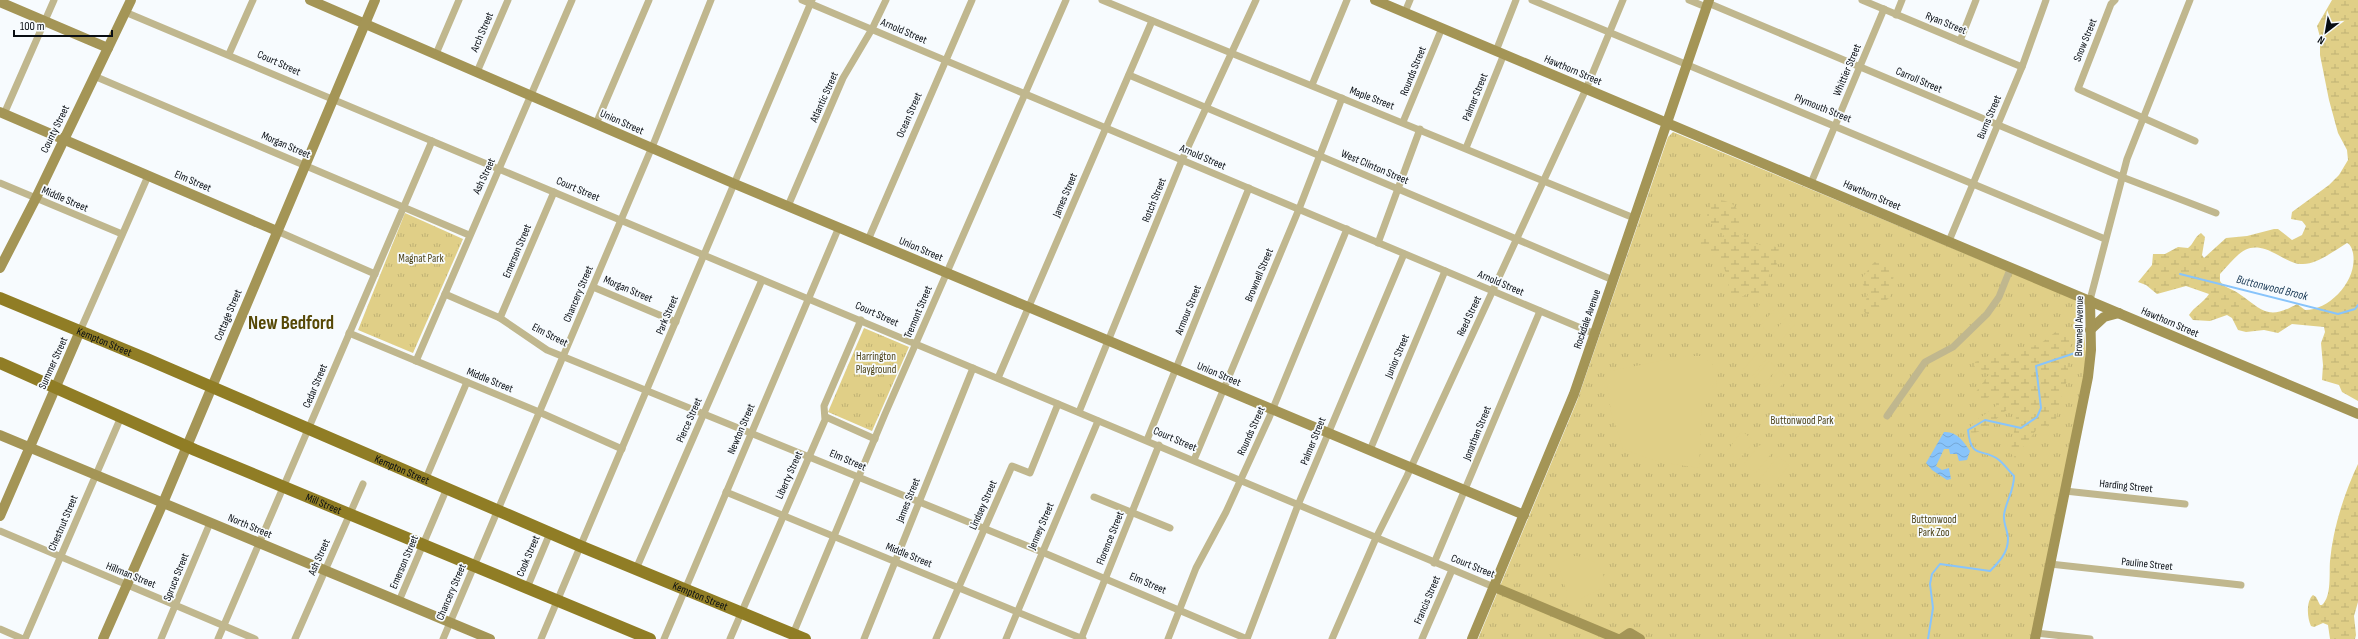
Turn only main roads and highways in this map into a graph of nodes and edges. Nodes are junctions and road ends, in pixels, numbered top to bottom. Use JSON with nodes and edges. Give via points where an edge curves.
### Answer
{"nodes":[{"id":1,"x":131,"y":0,"type":"edge"},
{"id":2,"x":310,"y":0,"type":"edge"},
{"id":3,"x":375,"y":0,"type":"edge"},
{"id":4,"x":1376,"y":0,"type":"edge"},
{"id":5,"x":0,"y":2,"type":"edge"},
{"id":6,"x":1708,"y":4,"type":"edge"},
{"id":7,"x":365,"y":24,"type":"junction"},
{"id":8,"x":108,"y":48,"type":"junction"},
{"id":9,"x":2,"y":113,"type":"edge"},
{"id":10,"x":1667,"y":123,"type":"junction"},
{"id":11,"x":64,"y":140,"type":"junction"},
{"id":12,"x":277,"y":231,"type":"junction"},
{"id":13,"x":0,"y":268,"type":"edge"},
{"id":14,"x":0,"y":298,"type":"edge"},
{"id":15,"x":2090,"y":300,"type":"junction"},
{"id":16,"x":2119,"y":313,"type":"junction"},
{"id":17,"x":2090,"y":330,"type":"junction"},
{"id":18,"x":80,"y":331,"type":"junction"},
{"id":19,"x":0,"y":363,"type":"edge"},
{"id":20,"x":212,"y":386,"type":"junction"},
{"id":21,"x":55,"y":387,"type":"junction"},
{"id":22,"x":2358,"y":414,"type":"edge"},
{"id":23,"x":0,"y":435,"type":"edge"},
{"id":24,"x":186,"y":446,"type":"junction"},
{"id":25,"x":29,"y":448,"type":"junction"},
{"id":26,"x":163,"y":503,"type":"junction"},
{"id":27,"x":1524,"y":515,"type":"junction"},
{"id":28,"x":0,"y":516,"type":"edge"},
{"id":29,"x":1494,"y":587,"type":"junction"},
{"id":30,"x":2035,"y":636,"type":"edge"},
{"id":31,"x":103,"y":639,"type":"edge"},
{"id":32,"x":490,"y":639,"type":"edge"},
{"id":33,"x":650,"y":639,"type":"edge"},
{"id":34,"x":805,"y":639,"type":"edge"},
{"id":35,"x":1472,"y":639,"type":"edge"},
{"id":36,"x":1619,"y":639,"type":"edge"},
{"id":37,"x":1640,"y":639,"type":"edge"}],
"edges":[{"from":1,"to":8,"type":"main road","name":"County Street"},
{"from":2,"to":7,"type":"main road","name":"Union Street"},
{"from":3,"to":7,"type":"main road","name":"Cottage Street"},
{"from":4,"to":10,"type":"main road","name":"Hawthorn Street"},
{"from":5,"to":8,"type":"main road"},
{"from":6,"to":10,"type":"main road","name":"Rockdale Avenue"},
{"from":7,"to":12,"type":"main road","name":"Cottage Street"},
{"from":7,"to":27,"type":"main road","name":"Union Street","via":[[734,184]]},
{"from":8,"to":11,"type":"main road","name":"County Street"},
{"from":9,"to":11,"type":"main road","name":"Elm Street"},
{"from":10,"to":15,"type":"main road","name":"Hawthorn Street"},
{"from":10,"to":27,"type":"main road","name":"Rockdale Avenue","via":[[1571,402]]},
{"from":11,"to":12,"type":"main road","name":"Elm Street"},
{"from":11,"to":13,"type":"main road","name":"County Street"},
{"from":12,"to":20,"type":"main road","name":"Cottage Street"},
{"from":14,"to":18,"type":"main road","name":"Kempton Street"},
{"from":15,"to":16,"type":"main road","name":"Hawthorn Street"},
{"from":15,"to":17,"type":"main road","name":"Brownell Avenue"},
{"from":16,"to":17,"type":"main road","via":[[2104,317]]},
{"from":16,"to":22,"type":"main road","name":"Hawthorn Street"},
{"from":17,"to":30,"type":"main road","name":"Brownell Avenue","via":[[2088,377]]},
{"from":18,"to":20,"type":"main road","name":"Kempton Street"},
{"from":18,"to":21,"type":"main road","name":"Summer Street"},
{"from":19,"to":21,"type":"main road","name":"Mill Street"},
{"from":20,"to":24,"type":"main road","name":"Cottage Street"},
{"from":20,"to":34,"type":"main road","name":"Kempton Street","via":[[580,546]]},
{"from":21,"to":24,"type":"main road","name":"Mill Street"},
{"from":21,"to":25,"type":"main road","name":"Summer Street"},
{"from":23,"to":25,"type":"main road","name":"North Street"},
{"from":24,"to":26,"type":"main road","name":"Cottage Street"},
{"from":24,"to":33,"type":"main road","name":"Mill Street"},
{"from":25,"to":26,"type":"main road","name":"North Street"},
{"from":25,"to":28,"type":"main road","name":"Summer Street"},
{"from":26,"to":31,"type":"main road","name":"Cottage Street"},
{"from":26,"to":32,"type":"main road","name":"North Street"},
{"from":27,"to":29,"type":"main road","name":"Rockdale Avenue"},
{"from":29,"to":35,"type":"main road","name":"Rockdale Avenue"},
{"from":29,"to":36,"type":"main road","name":"Court Street"},
{"from":36,"to":37,"type":"main road","via":[[1630,633]]}]}
